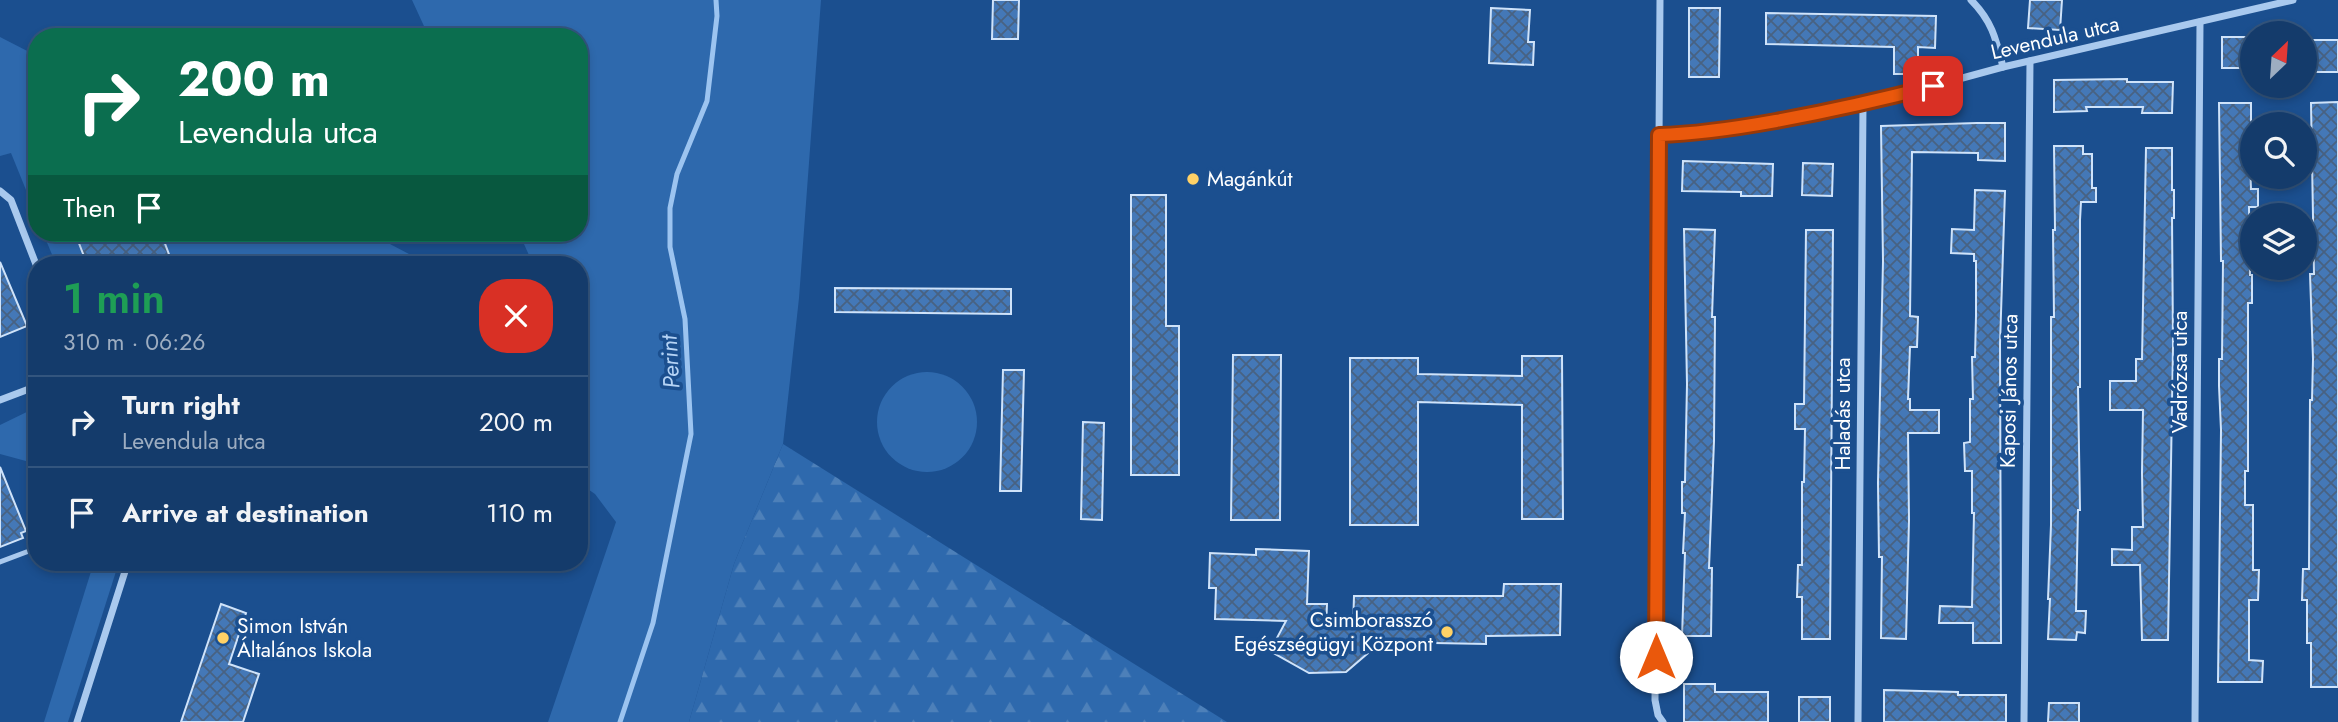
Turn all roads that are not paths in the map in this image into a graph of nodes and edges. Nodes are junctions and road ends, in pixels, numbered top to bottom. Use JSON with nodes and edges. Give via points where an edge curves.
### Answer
{"nodes":[{"id":1,"x":1660,"y":0,"type":"edge"},
{"id":2,"x":1971,"y":0,"type":"edge"},
{"id":3,"x":2293,"y":0,"type":"edge"},
{"id":4,"x":2200,"y":22,"type":"junction"},
{"id":5,"x":2030,"y":61,"type":"junction"},
{"id":6,"x":2003,"y":67,"type":"junction"},
{"id":7,"x":1863,"y":105,"type":"junction"},
{"id":8,"x":1659,"y":135,"type":"junction"},
{"id":9,"x":0,"y":191,"type":"edge"},
{"id":10,"x":33,"y":256,"type":"edge"},
{"id":11,"x":28,"y":389,"type":"edge"},
{"id":12,"x":0,"y":400,"type":"edge"},
{"id":13,"x":28,"y":551,"type":"edge"},
{"id":14,"x":0,"y":562,"type":"edge"},
{"id":15,"x":125,"y":571,"type":"edge"},
{"id":16,"x":77,"y":722,"type":"edge"},
{"id":17,"x":1663,"y":722,"type":"edge"},
{"id":18,"x":1858,"y":722,"type":"edge"},
{"id":19,"x":2024,"y":722,"type":"edge"},
{"id":20,"x":2195,"y":722,"type":"edge"}],
"edges":[{"from":1,"to":8,"type":"street"},
{"from":2,"to":6,"type":"street","via":[[1985,13]]},
{"from":3,"to":4,"type":"street","name":"Levendula utca"},
{"from":4,"to":5,"type":"street","name":"Levendula utca"},
{"from":4,"to":20,"type":"street","name":"Vadrózsa utca"},
{"from":5,"to":6,"type":"street","name":"Levendula utca"},
{"from":5,"to":19,"type":"street","name":"Kaposi János utca"},
{"from":6,"to":7,"type":"street","name":"Levendula utca"},
{"from":7,"to":8,"type":"street","name":"Levendula utca","via":[[1716,132]]},
{"from":7,"to":18,"type":"street","name":"Haladás utca"},
{"from":8,"to":17,"type":"street","via":[[1656,701]]},
{"from":9,"to":10,"type":"street","via":[[11,200]]},
{"from":11,"to":12,"type":"street"},
{"from":13,"to":14,"type":"lane"},
{"from":15,"to":16,"type":"street"}]}
